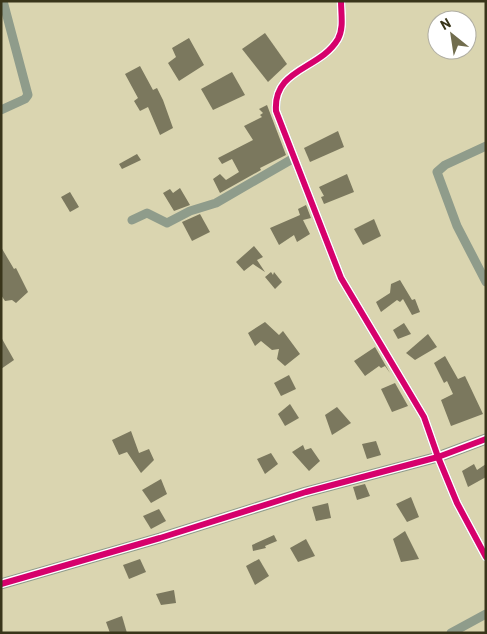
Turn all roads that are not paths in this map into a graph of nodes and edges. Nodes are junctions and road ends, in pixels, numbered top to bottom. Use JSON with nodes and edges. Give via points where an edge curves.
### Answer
{"nodes":[{"id":1,"x":3,"y":1,"type":"edge"},
{"id":2,"x":341,"y":1,"type":"edge"},
{"id":3,"x":1,"y":110,"type":"edge"},
{"id":4,"x":486,"y":146,"type":"edge"},
{"id":5,"x":294,"y":158,"type":"junction"},
{"id":6,"x":132,"y":220,"type":"dead end"},
{"id":7,"x":486,"y":282,"type":"edge"},
{"id":8,"x":486,"y":439,"type":"edge"},
{"id":9,"x":438,"y":457,"type":"junction"},
{"id":10,"x":486,"y":557,"type":"edge"},
{"id":11,"x":1,"y":584,"type":"edge"},
{"id":12,"x":486,"y":614,"type":"edge"},
{"id":13,"x":450,"y":633,"type":"edge"}],
"edges":[{"from":1,"to":3,"type":"street","via":[[28,95]]},
{"from":2,"to":5,"type":"street","via":[[339,38],[331,49],[284,82],[278,90],[276,111]]},
{"from":4,"to":7,"type":"street","via":[[437,172],[457,226]]},
{"from":5,"to":6,"type":"street","via":[[216,203],[167,222],[148,213]]},
{"from":5,"to":9,"type":"street","via":[[341,278],[413,394]]},
{"from":8,"to":9,"type":"street"},
{"from":9,"to":10,"type":"street","via":[[457,503]]},
{"from":9,"to":11,"type":"street","via":[[306,492]]},
{"from":12,"to":13,"type":"street"}]}
